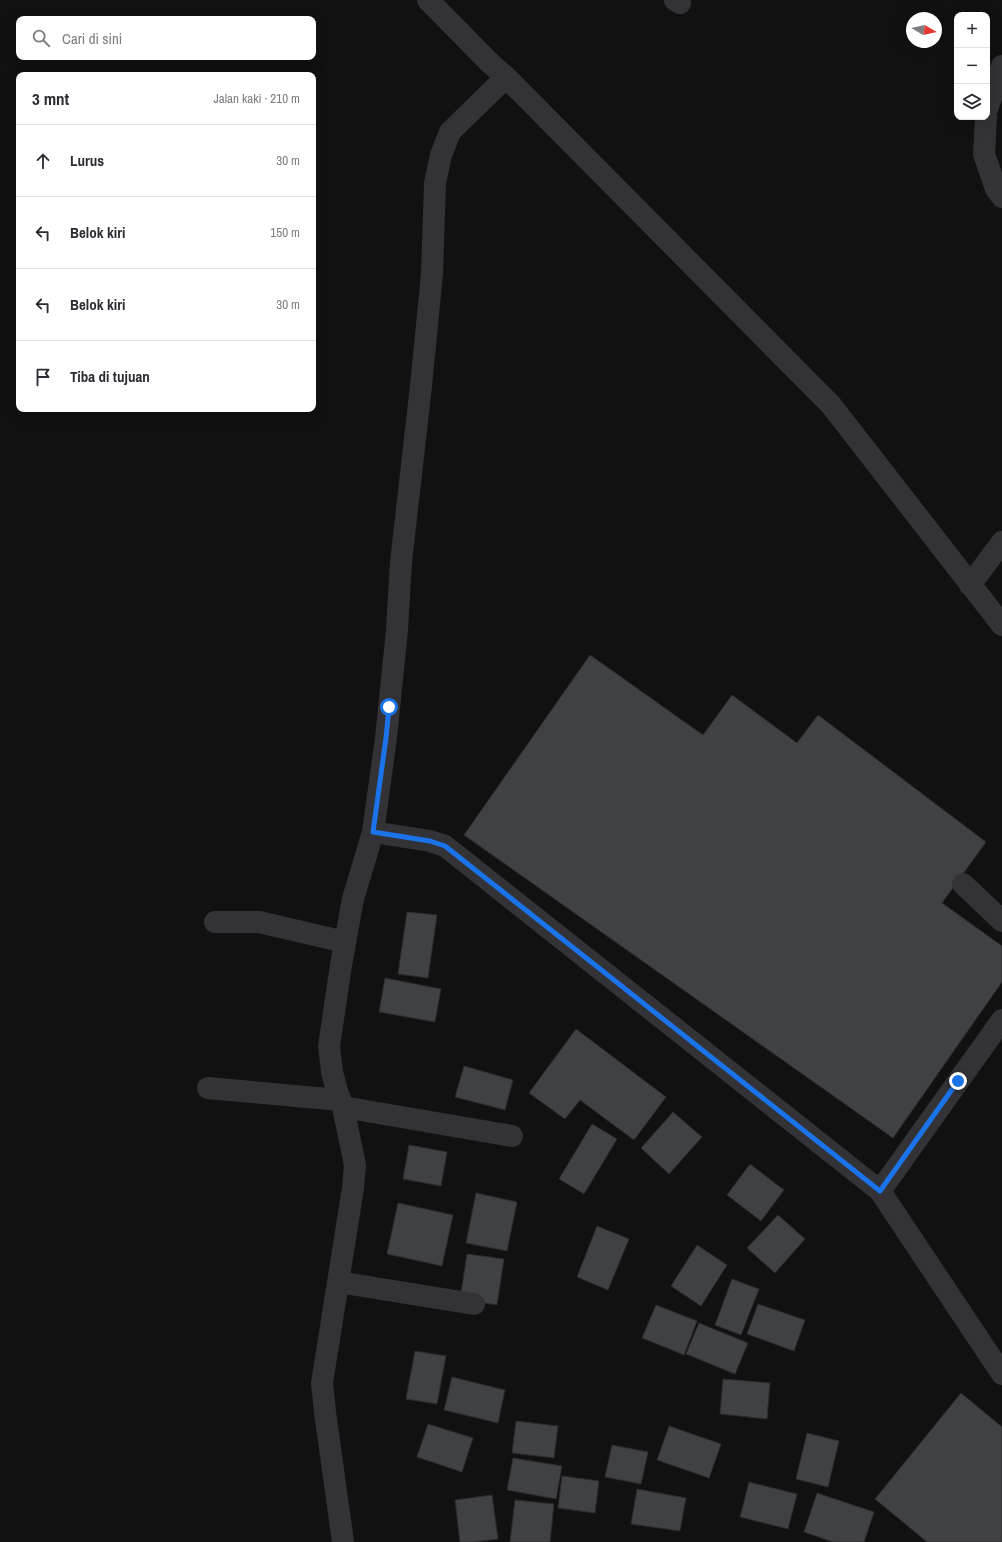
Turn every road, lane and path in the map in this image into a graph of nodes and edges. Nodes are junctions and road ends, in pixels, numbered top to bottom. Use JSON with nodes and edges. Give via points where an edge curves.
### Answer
{"nodes":[{"id":1,"x":428,"y":0,"type":"edge"},
{"id":2,"x":1002,"y":66,"type":"edge"},
{"id":3,"x":506,"y":77,"type":"junction"},
{"id":4,"x":990,"y":100,"type":"edge"},
{"id":5,"x":986,"y":120,"type":"edge"},
{"id":6,"x":1002,"y":197,"type":"edge"},
{"id":7,"x":1002,"y":542,"type":"edge"},
{"id":8,"x":970,"y":585,"type":"junction"},
{"id":9,"x":1002,"y":625,"type":"edge"},
{"id":10,"x":373,"y":832,"type":"junction"},
{"id":11,"x":963,"y":884,"type":"dead end"},
{"id":12,"x":1002,"y":921,"type":"edge"},
{"id":13,"x":215,"y":922,"type":"dead end"},
{"id":14,"x":345,"y":942,"type":"junction"},
{"id":15,"x":1002,"y":1020,"type":"edge"},
{"id":16,"x":208,"y":1088,"type":"dead end"},
{"id":17,"x":342,"y":1103,"type":"junction"},
{"id":18,"x":512,"y":1136,"type":"dead end"},
{"id":19,"x":880,"y":1191,"type":"junction"},
{"id":20,"x":338,"y":1282,"type":"junction"},
{"id":21,"x":474,"y":1304,"type":"dead end"},
{"id":22,"x":1002,"y":1374,"type":"edge"},
{"id":23,"x":343,"y":1542,"type":"edge"}],
"edges":[{"from":1,"to":3,"type":"street"},
{"from":2,"to":4,"type":"street"},
{"from":3,"to":8,"type":"street","via":[[831,405]]},
{"from":3,"to":10,"type":"street","via":[[450,132],[441,155],[435,183],[431,290],[401,562],[386,738]]},
{"from":5,"to":6,"type":"street","via":[[984,154],[996,189]]},
{"from":7,"to":8,"type":"street"},
{"from":8,"to":9,"type":"street"},
{"from":10,"to":14,"type":"street","via":[[353,899]]},
{"from":10,"to":19,"type":"street","via":[[430,841],[445,846]]},
{"from":11,"to":12,"type":"street"},
{"from":13,"to":14,"type":"street","via":[[259,922]]},
{"from":14,"to":17,"type":"street","via":[[329,1046],[332,1072]]},
{"from":15,"to":19,"type":"street"},
{"from":16,"to":17,"type":"street"},
{"from":17,"to":18,"type":"street"},
{"from":17,"to":20,"type":"street","via":[[355,1165]]},
{"from":19,"to":22,"type":"street"},
{"from":20,"to":21,"type":"street"},
{"from":20,"to":23,"type":"street","via":[[322,1383]]}]}
